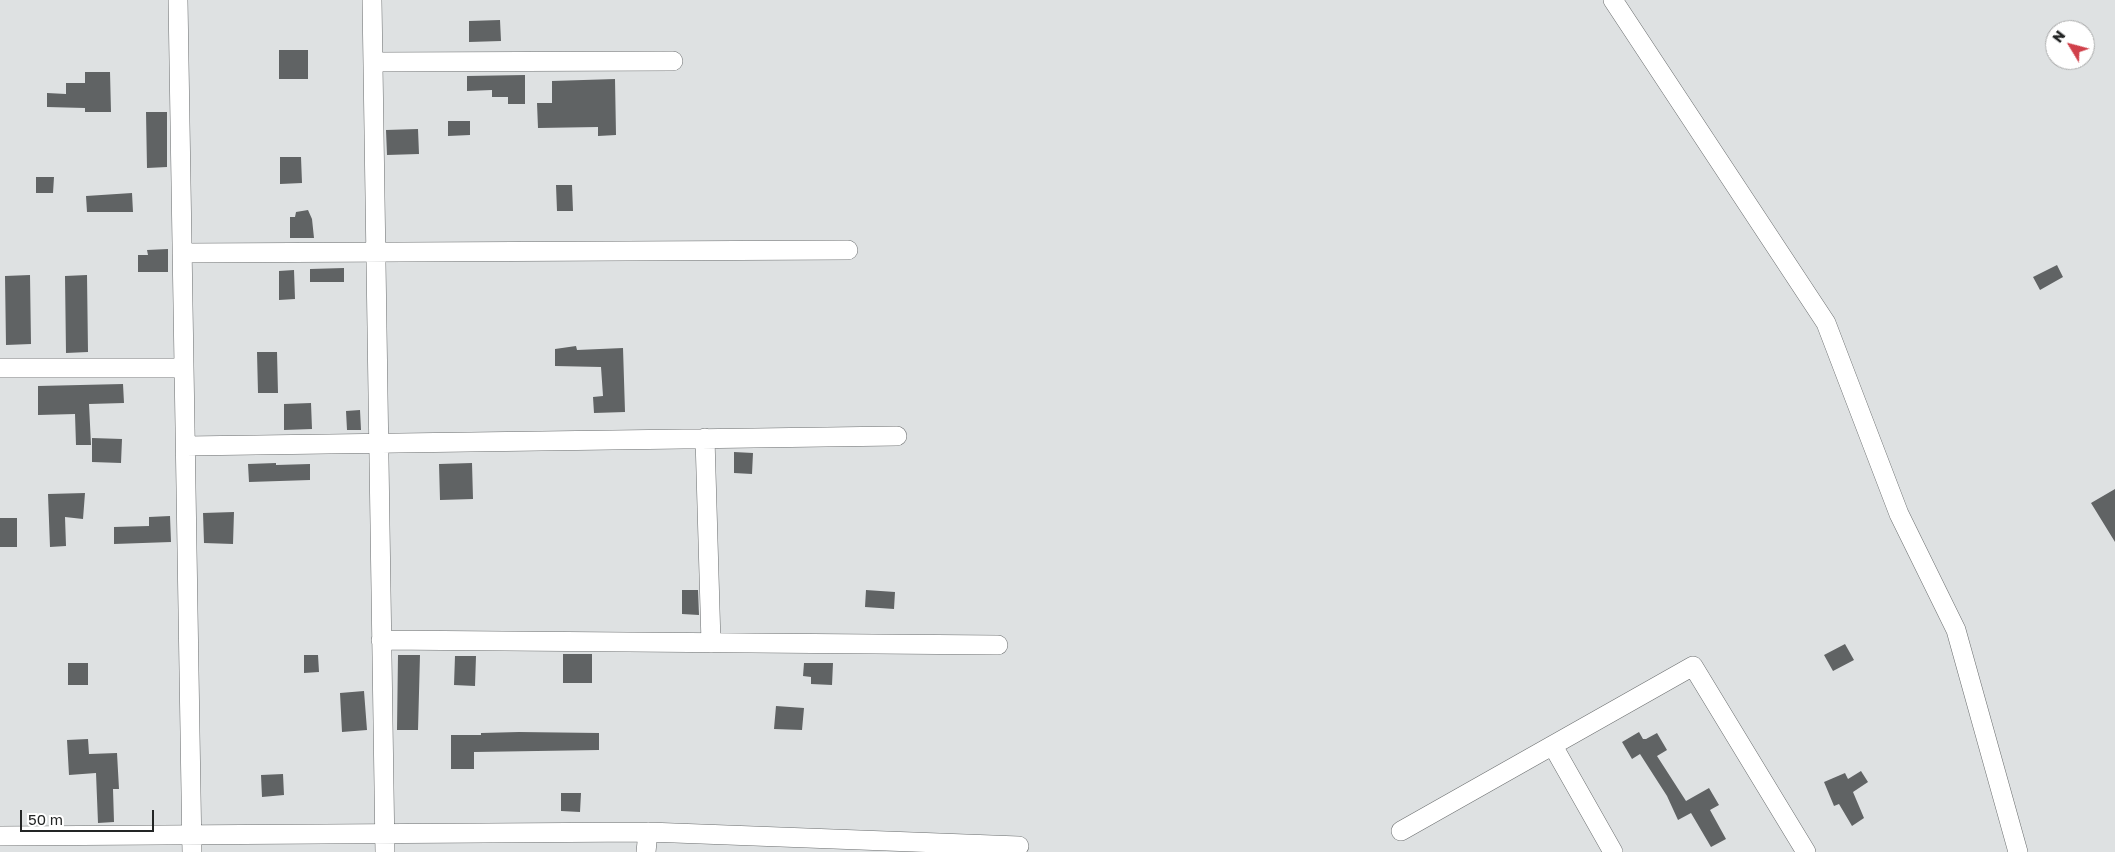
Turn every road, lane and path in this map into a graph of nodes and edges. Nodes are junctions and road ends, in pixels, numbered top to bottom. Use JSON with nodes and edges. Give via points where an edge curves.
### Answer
{"nodes":[{"id":1,"x":178,"y":0,"type":"edge"},
{"id":2,"x":372,"y":0,"type":"edge"},
{"id":3,"x":1613,"y":0,"type":"edge"},
{"id":4,"x":673,"y":61,"type":"dead end"},
{"id":5,"x":373,"y":62,"type":"junction"},
{"id":6,"x":848,"y":250,"type":"dead end"},
{"id":7,"x":376,"y":252,"type":"junction"},
{"id":8,"x":182,"y":253,"type":"junction"},
{"id":9,"x":0,"y":368,"type":"edge"},
{"id":10,"x":184,"y":368,"type":"junction"},
{"id":11,"x":896,"y":436,"type":"dead end"},
{"id":12,"x":705,"y":438,"type":"junction"},
{"id":13,"x":378,"y":443,"type":"junction"},
{"id":14,"x":186,"y":446,"type":"junction"},
{"id":15,"x":381,"y":640,"type":"junction"},
{"id":16,"x":711,"y":643,"type":"junction"},
{"id":17,"x":998,"y":645,"type":"dead end"},
{"id":18,"x":1552,"y":746,"type":"junction"},
{"id":19,"x":1401,"y":831,"type":"dead end"},
{"id":20,"x":648,"y":832,"type":"junction"},
{"id":21,"x":0,"y":836,"type":"edge"},
{"id":22,"x":192,"y":843,"type":"edge"},
{"id":23,"x":385,"y":843,"type":"edge"},
{"id":24,"x":1019,"y":846,"type":"dead end"},
{"id":25,"x":898,"y":847,"type":"edge"},
{"id":26,"x":646,"y":852,"type":"edge"},
{"id":27,"x":1613,"y":852,"type":"edge"},
{"id":28,"x":1806,"y":852,"type":"edge"},
{"id":29,"x":2018,"y":852,"type":"edge"}],
"edges":[{"from":1,"to":8,"type":"street"},
{"from":2,"to":5,"type":"street"},
{"from":3,"to":29,"type":"street","via":[[1826,323],[1899,514],[1956,630]]},
{"from":4,"to":5,"type":"street"},
{"from":5,"to":7,"type":"street"},
{"from":6,"to":7,"type":"street"},
{"from":7,"to":8,"type":"street"},
{"from":7,"to":13,"type":"street"},
{"from":8,"to":10,"type":"street"},
{"from":9,"to":10,"type":"street"},
{"from":10,"to":14,"type":"street"},
{"from":11,"to":12,"type":"street"},
{"from":12,"to":13,"type":"street"},
{"from":12,"to":16,"type":"street"},
{"from":13,"to":14,"type":"street"},
{"from":13,"to":15,"type":"street"},
{"from":14,"to":22,"type":"street"},
{"from":15,"to":16,"type":"street"},
{"from":15,"to":23,"type":"street"},
{"from":16,"to":17,"type":"street"},
{"from":18,"to":19,"type":"street"},
{"from":18,"to":27,"type":"street"},
{"from":18,"to":28,"type":"street","via":[[1693,666]]},
{"from":20,"to":23,"type":"street"},
{"from":20,"to":25,"type":"street"},
{"from":20,"to":26,"type":"street"},
{"from":21,"to":22,"type":"street"},
{"from":22,"to":23,"type":"street"},
{"from":24,"to":25,"type":"street"}]}
